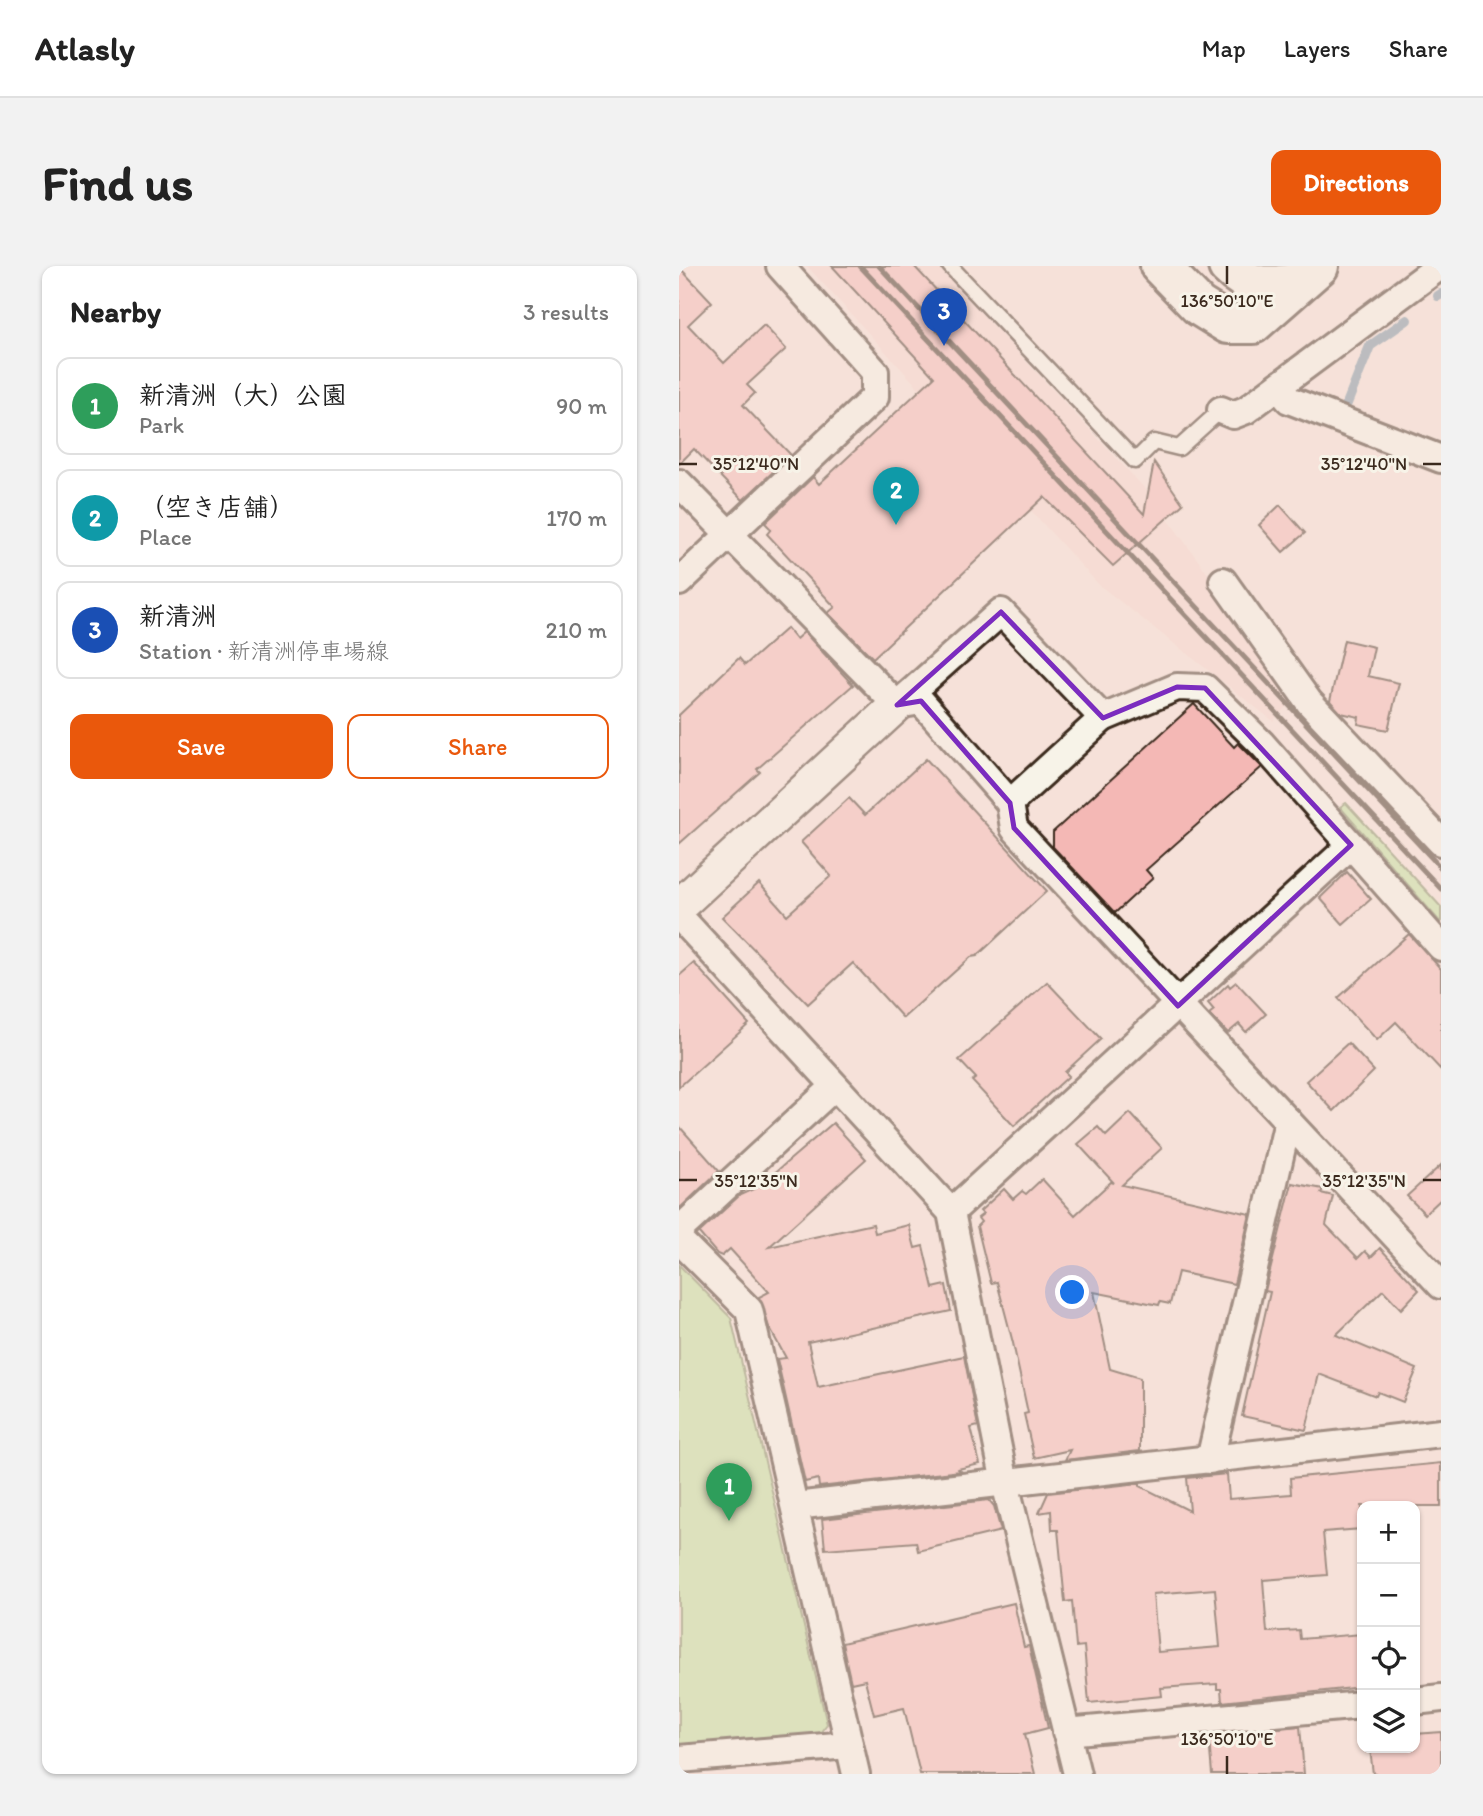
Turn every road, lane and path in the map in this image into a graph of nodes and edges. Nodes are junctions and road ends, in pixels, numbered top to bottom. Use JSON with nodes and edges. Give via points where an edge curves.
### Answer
{"nodes":[{"id":1,"x":780,"y":266,"type":"edge"},
{"id":2,"x":950,"y":266,"type":"edge"},
{"id":3,"x":1160,"y":266,"type":"edge"},
{"id":4,"x":1228,"y":266,"type":"edge"},
{"id":5,"x":1440,"y":266,"type":"edge"},
{"id":6,"x":1309,"y":274,"type":"edge"},
{"id":7,"x":1278,"y":387,"type":"junction"},
{"id":8,"x":1221,"y":411,"type":"joint"},
{"id":9,"x":1441,"y":459,"type":"edge"},
{"id":10,"x":679,"y":483,"type":"edge"},
{"id":11,"x":728,"y":536,"type":"junction"},
{"id":12,"x":1223,"y":581,"type":"dead end"},
{"id":13,"x":679,"y":582,"type":"edge"},
{"id":14,"x":897,"y":705,"type":"junction"},
{"id":15,"x":1103,"y":718,"type":"junction"},
{"id":16,"x":1010,"y":803,"type":"junction"},
{"id":17,"x":1405,"y":806,"type":"junction"},
{"id":18,"x":1441,"y":819,"type":"edge"},
{"id":19,"x":1441,"y":842,"type":"edge"},
{"id":20,"x":1351,"y":845,"type":"junction"},
{"id":21,"x":679,"y":906,"type":"edge"},
{"id":22,"x":679,"y":916,"type":"edge"},
{"id":23,"x":1441,"y":947,"type":"edge"},
{"id":24,"x":1178,"y":1006,"type":"junction"},
{"id":25,"x":834,"y":1087,"type":"junction"},
{"id":26,"x":1288,"y":1121,"type":"junction"},
{"id":27,"x":951,"y":1212,"type":"junction"},
{"id":28,"x":679,"y":1230,"type":"edge"},
{"id":29,"x":679,"y":1240,"type":"edge"},
{"id":30,"x":1441,"y":1285,"type":"edge"},
{"id":31,"x":1441,"y":1433,"type":"edge"},
{"id":32,"x":1210,"y":1460,"type":"junction"},
{"id":33,"x":1006,"y":1483,"type":"junction"},
{"id":34,"x":795,"y":1506,"type":"junction"},
{"id":35,"x":1441,"y":1698,"type":"edge"},
{"id":36,"x":1420,"y":1700,"type":"edge"},
{"id":37,"x":1357,"y":1705,"type":"edge"},
{"id":38,"x":1066,"y":1732,"type":"junction"},
{"id":39,"x":849,"y":1745,"type":"junction"},
{"id":40,"x":679,"y":1759,"type":"edge"},
{"id":41,"x":856,"y":1774,"type":"edge"},
{"id":42,"x":1077,"y":1774,"type":"edge"}],
"edges":[{"from":1,"to":11,"type":"street","via":[[875,372],[875,397]]},
{"from":2,"to":8,"type":"lane","via":[[1135,461],[1154,442],[1179,448]]},
{"from":3,"to":6,"type":"main road","via":[[1199,306],[1228,324],[1253,324]]},
{"from":4,"to":6,"type":"main road","via":[[1244,282],[1273,286]]},
{"from":5,"to":7,"type":"street"},
{"from":7,"to":8,"type":"street","via":[[1247,411],[1233,415]]},
{"from":7,"to":9,"type":"street","via":[[1289,400]]},
{"from":10,"to":11,"type":"street"},
{"from":11,"to":13,"type":"street"},
{"from":11,"to":14,"type":"street"},
{"from":12,"to":17,"type":"street","via":[[1309,702]]},
{"from":14,"to":15,"type":"street","via":[[1001,612]]},
{"from":14,"to":16,"type":"street","via":[[921,701]]},
{"from":14,"to":21,"type":"street"},
{"from":15,"to":16,"type":"street"},
{"from":15,"to":20,"type":"street","via":[[1177,687],[1205,688],[1262,744]]},
{"from":16,"to":24,"type":"street","via":[[1014,828]]},
{"from":17,"to":18,"type":"street"},
{"from":17,"to":19,"type":"street"},
{"from":20,"to":23,"type":"street"},
{"from":20,"to":24,"type":"street"},
{"from":22,"to":25,"type":"street"},
{"from":24,"to":26,"type":"street"},
{"from":24,"to":27,"type":"street"},
{"from":25,"to":27,"type":"street"},
{"from":25,"to":28,"type":"street"},
{"from":26,"to":30,"type":"street"},
{"from":26,"to":32,"type":"street"},
{"from":27,"to":33,"type":"street"},
{"from":29,"to":34,"type":"street","via":[[749,1310]]},
{"from":31,"to":32,"type":"street"},
{"from":32,"to":33,"type":"street"},
{"from":33,"to":34,"type":"street"},
{"from":33,"to":38,"type":"street"},
{"from":34,"to":39,"type":"street"},
{"from":35,"to":36,"type":"street"},
{"from":37,"to":38,"type":"street"},
{"from":38,"to":42,"type":"street"},
{"from":39,"to":40,"type":"street"},
{"from":39,"to":41,"type":"street"}]}
